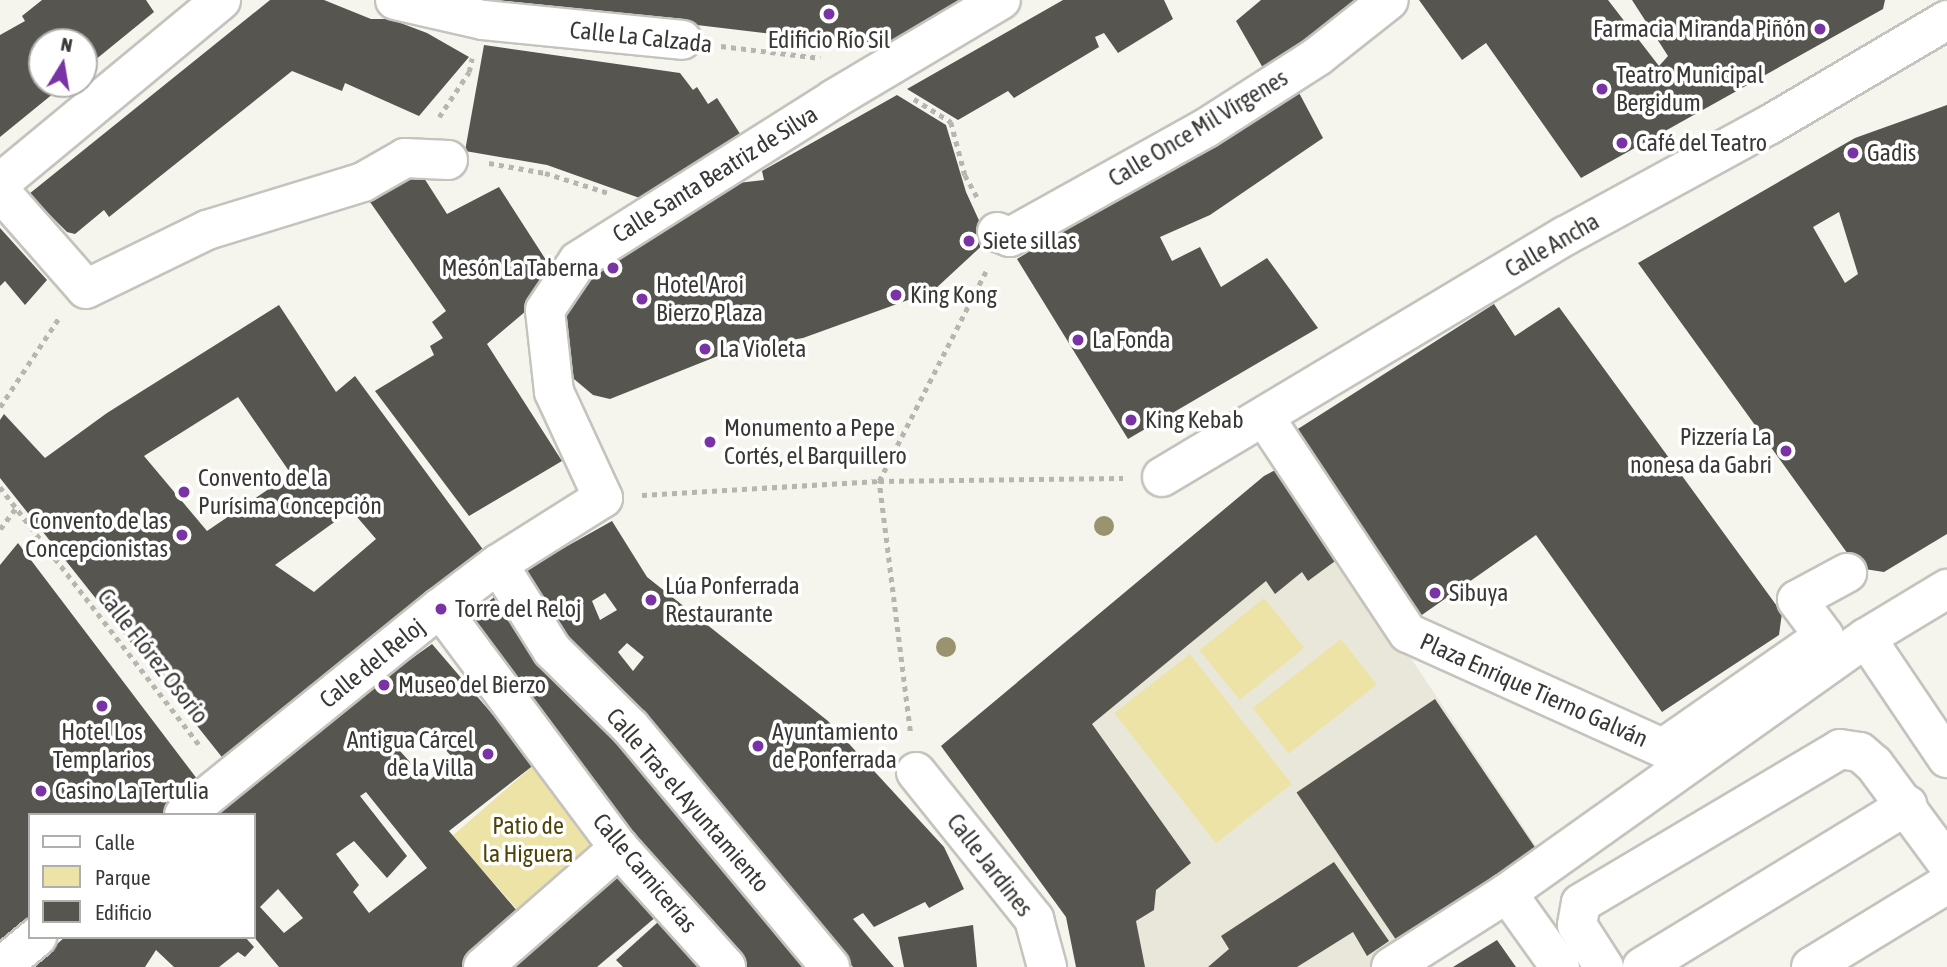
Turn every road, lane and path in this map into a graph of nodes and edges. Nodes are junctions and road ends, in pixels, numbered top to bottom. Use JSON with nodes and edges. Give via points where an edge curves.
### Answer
{"nodes":[{"id":1,"x":221,"y":0,"type":"edge"},
{"id":2,"x":395,"y":0,"type":"edge"},
{"id":3,"x":1001,"y":0,"type":"edge"},
{"id":4,"x":1389,"y":0,"type":"edge"},
{"id":5,"x":483,"y":20,"type":"junction"},
{"id":6,"x":1947,"y":20,"type":"edge"},
{"id":7,"x":682,"y":40,"type":"joint"},
{"id":8,"x":881,"y":71,"type":"junction"},
{"id":9,"x":448,"y":160,"type":"junction"},
{"id":10,"x":0,"y":183,"type":"edge"},
{"id":11,"x":0,"y":191,"type":"edge"},
{"id":12,"x":650,"y":214,"type":"junction"},
{"id":13,"x":997,"y":232,"type":"junction"},
{"id":14,"x":86,"y":289,"type":"junction"},
{"id":15,"x":0,"y":407,"type":"edge"},
{"id":16,"x":1265,"y":418,"type":"junction"},
{"id":17,"x":1162,"y":477,"type":"joint"},
{"id":18,"x":879,"y":481,"type":"junction"},
{"id":19,"x":0,"y":487,"type":"edge"},
{"id":20,"x":603,"y":498,"type":"junction"},
{"id":21,"x":16,"y":508,"type":"junction"},
{"id":22,"x":0,"y":529,"type":"edge"},
{"id":23,"x":498,"y":564,"type":"junction"},
{"id":24,"x":1847,"y":573,"type":"dead end"},
{"id":25,"x":1947,"y":589,"type":"edge"},
{"id":26,"x":440,"y":608,"type":"junction"},
{"id":27,"x":1866,"y":638,"type":"junction"},
{"id":28,"x":1947,"y":758,"type":"edge"},
{"id":29,"x":916,"y":772,"type":"joint"},
{"id":30,"x":226,"y":779,"type":"junction"},
{"id":31,"x":1907,"y":805,"type":"junction"},
{"id":32,"x":186,"y":813,"type":"edge"},
{"id":33,"x":619,"y":848,"type":"junction"},
{"id":34,"x":1947,"y":863,"type":"edge"},
{"id":35,"x":1947,"y":884,"type":"edge"},
{"id":36,"x":1507,"y":892,"type":"junction"},
{"id":37,"x":35,"y":939,"type":"edge"},
{"id":38,"x":1,"y":967,"type":"edge"},
{"id":39,"x":483,"y":967,"type":"edge"},
{"id":40,"x":726,"y":967,"type":"edge"},
{"id":41,"x":830,"y":967,"type":"edge"},
{"id":42,"x":1047,"y":967,"type":"edge"},
{"id":43,"x":1391,"y":967,"type":"edge"},
{"id":44,"x":1560,"y":967,"type":"edge"},
{"id":45,"x":1604,"y":967,"type":"edge"},
{"id":46,"x":1642,"y":967,"type":"edge"},
{"id":47,"x":1811,"y":967,"type":"edge"}],
"edges":[{"from":1,"to":10,"type":"street"},
{"from":2,"to":5,"type":"street","name":"Calle La Calzada"},
{"from":3,"to":8,"type":"street","name":"Calle Santa Beatriz de Silva"},
{"from":4,"to":13,"type":"street","name":"Calle Once Mil Vírgenes","via":[[1318,56],[1206,128],[1010,237]]},
{"from":5,"to":7,"type":"street","name":"Calle La Calzada"},
{"from":5,"to":9,"type":"path","via":[[469,72],[426,136]]},
{"from":6,"to":16,"type":"street","name":"Calle Ancha","via":[[1769,125],[1566,236]]},
{"from":7,"to":8,"type":"path","name":"Calle La Calzada"},
{"from":8,"to":12,"type":"street","name":"Calle Santa Beatriz de Silva"},
{"from":8,"to":13,"type":"path","via":[[951,122],[965,175]]},
{"from":9,"to":12,"type":"path","via":[[544,173],[621,197]]},
{"from":9,"to":14,"type":"street","via":[[405,158],[363,181],[207,230]]},
{"from":11,"to":14,"type":"street"},
{"from":12,"to":20,"type":"street","name":"Calle Santa Beatriz de Silva","via":[[578,261],[545,310],[554,392]]},
{"from":13,"to":18,"type":"path","via":[[1001,242]]},
{"from":14,"to":15,"type":"path","via":[[63,312]]},
{"from":16,"to":17,"type":"street","name":"Calle Ancha"},
{"from":16,"to":24,"type":"street","name":"Plaza Enrique Tierno Galván","via":[[1408,633],[1663,748],[1824,636],[1797,600]]},
{"from":17,"to":18,"type":"path"},
{"from":18,"to":20,"type":"path"},
{"from":18,"to":29,"type":"path"},
{"from":19,"to":21,"type":"path","name":"Calle Flórez Osorio"},
{"from":20,"to":23,"type":"street","name":"Calle del Reloj"},
{"from":21,"to":22,"type":"path"},
{"from":21,"to":30,"type":"path","name":"Calle Flórez Osorio"},
{"from":23,"to":26,"type":"street","name":"Calle del Reloj"},
{"from":23,"to":41,"type":"street","name":"Calle Tras el Ayuntamiento","via":[[552,650],[631,728]]},
{"from":25,"to":27,"type":"street"},
{"from":26,"to":30,"type":"street","name":"Calle del Reloj"},
{"from":26,"to":33,"type":"street","name":"Calle Carnicerías"},
{"from":27,"to":28,"type":"street"},
{"from":27,"to":36,"type":"street"},
{"from":29,"to":42,"type":"street","name":"Calle Jardines","via":[[1034,919]]},
{"from":30,"to":32,"type":"street","name":"Calle del Reloj"},
{"from":31,"to":34,"type":"street"},
{"from":31,"to":45,"type":"street","via":[[1860,752],[1840,749],[1581,903],[1577,925]]},
{"from":31,"to":46,"type":"street"},
{"from":33,"to":39,"type":"street"},
{"from":33,"to":40,"type":"street","name":"Calle Carnicerías"},
{"from":35,"to":47,"type":"street"},
{"from":36,"to":43,"type":"street"},
{"from":36,"to":44,"type":"street"},
{"from":37,"to":38,"type":"street"}]}
